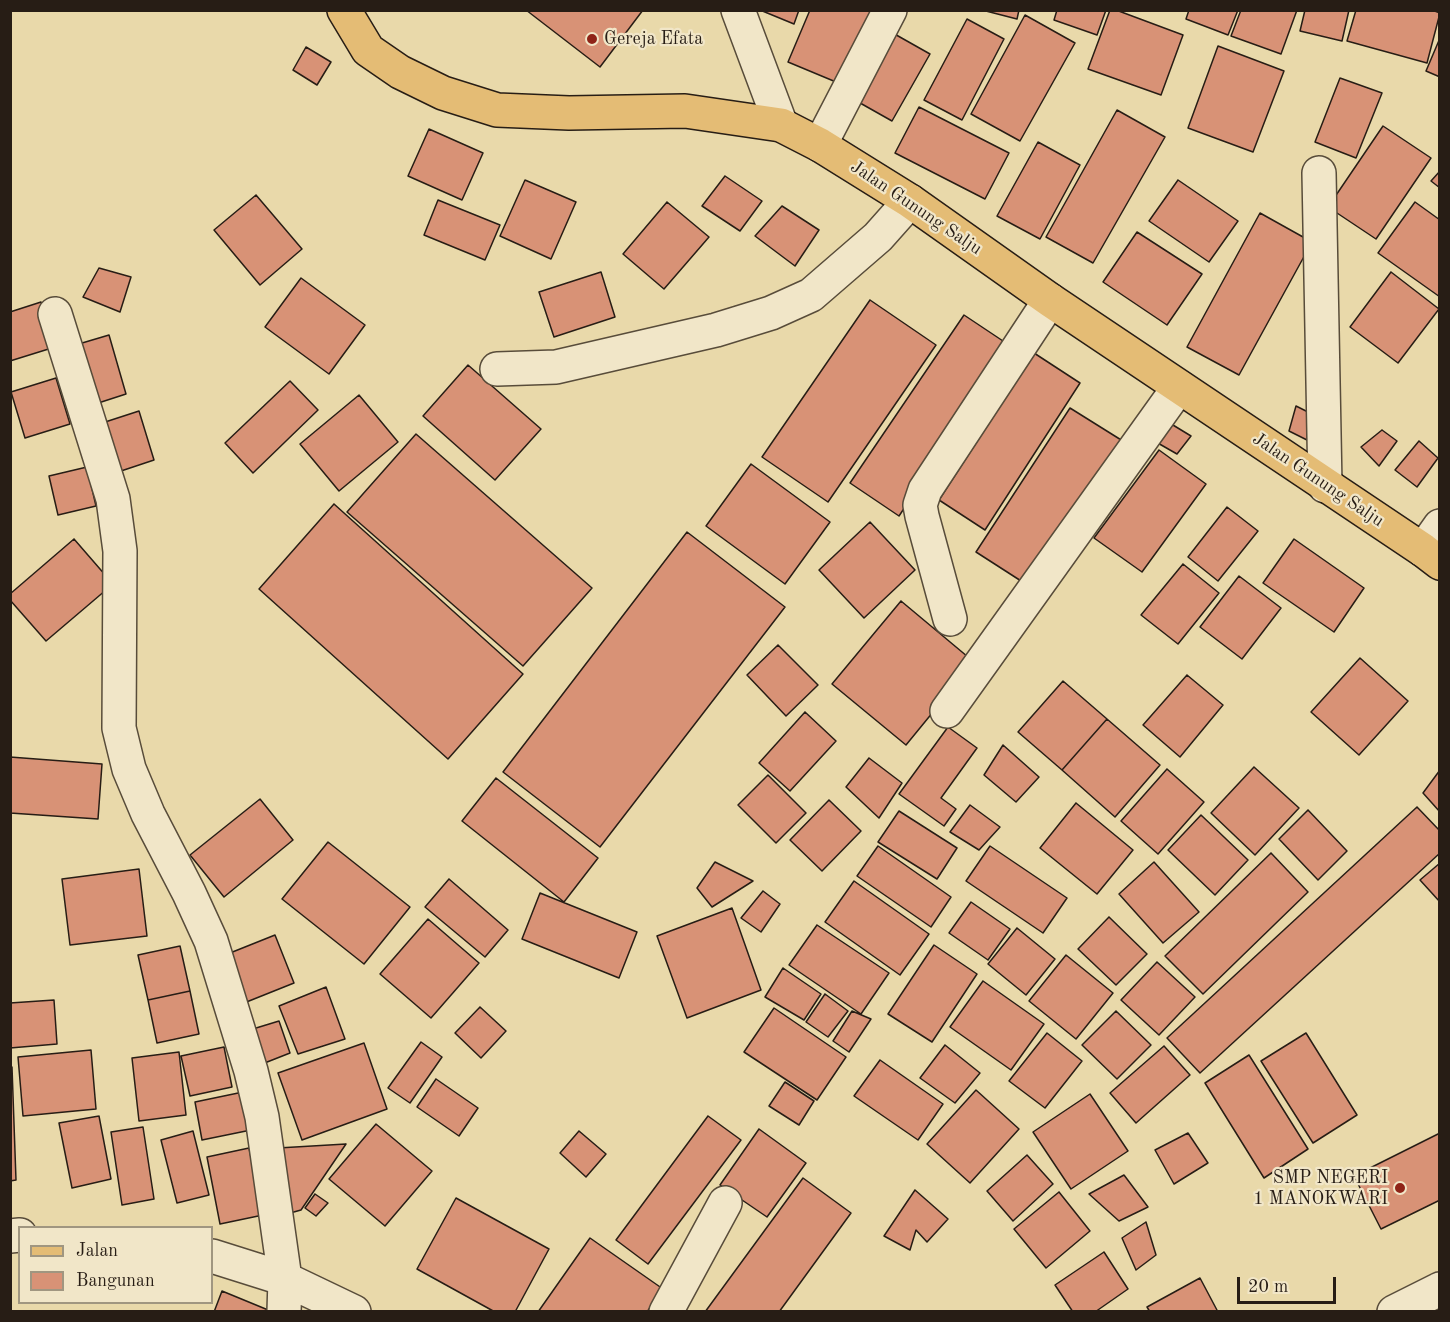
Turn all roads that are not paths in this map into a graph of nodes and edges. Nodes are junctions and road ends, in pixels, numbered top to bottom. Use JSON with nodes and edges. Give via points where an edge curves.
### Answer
{"nodes":[{"id":1,"x":344,"y":10,"type":"edge"},
{"id":2,"x":738,"y":10,"type":"edge"},
{"id":3,"x":890,"y":10,"type":"edge"},
{"id":4,"x":781,"y":125,"type":"junction"},
{"id":5,"x":820,"y":145,"type":"junction"},
{"id":6,"x":1319,"y":173,"type":"dead end"},
{"id":7,"x":910,"y":201,"type":"junction"},
{"id":8,"x":1050,"y":300,"type":"junction"},
{"id":9,"x":55,"y":314,"type":"dead end"},
{"id":10,"x":497,"y":369,"type":"dead end"},
{"id":11,"x":1179,"y":387,"type":"junction"},
{"id":12,"x":1324,"y":486,"type":"junction"},
{"id":13,"x":1434,"y":547,"type":"edge"},
{"id":14,"x":951,"y":619,"type":"dead end"},
{"id":15,"x":947,"y":711,"type":"dead end"},
{"id":16,"x":725,"y":1203,"type":"dead end"},
{"id":17,"x":213,"y":1256,"type":"edge"},
{"id":18,"x":285,"y":1279,"type":"junction"},
{"id":19,"x":1440,"y":1289,"type":"edge"},
{"id":20,"x":284,"y":1311,"type":"edge"},
{"id":21,"x":354,"y":1311,"type":"edge"},
{"id":22,"x":666,"y":1311,"type":"edge"},
{"id":23,"x":1394,"y":1311,"type":"edge"}],
"edges":[{"from":1,"to":4,"type":"main road","name":"Jalan Gunung Salju","via":[[368,50],[400,72],[442,93],[497,110],[685,111]]},
{"from":2,"to":4,"type":"street"},
{"from":3,"to":5,"type":"street"},
{"from":4,"to":5,"type":"main road","name":"Jalan Gunung Salju"},
{"from":5,"to":7,"type":"main road","name":"Jalan Gunung Salju"},
{"from":6,"to":12,"type":"street"},
{"from":7,"to":8,"type":"main road","name":"Jalan Gunung Salju"},
{"from":7,"to":10,"type":"street","via":[[878,237],[811,295],[771,314],[556,367]]},
{"from":8,"to":11,"type":"main road","name":"Jalan Gunung Salju"},
{"from":8,"to":14,"type":"street","via":[[925,490],[920,505]]},
{"from":9,"to":18,"type":"street","via":[[113,498],[120,551],[119,728],[129,769],[211,941],[230,1001],[262,1117]]},
{"from":11,"to":12,"type":"main road","name":"Jalan Gunung Salju"},
{"from":11,"to":15,"type":"street"},
{"from":12,"to":13,"type":"main road","name":"Jalan Gunung Salju"},
{"from":16,"to":22,"type":"street"},
{"from":17,"to":18,"type":"street"},
{"from":18,"to":20,"type":"street"},
{"from":18,"to":21,"type":"street"},
{"from":19,"to":23,"type":"street"}]}
